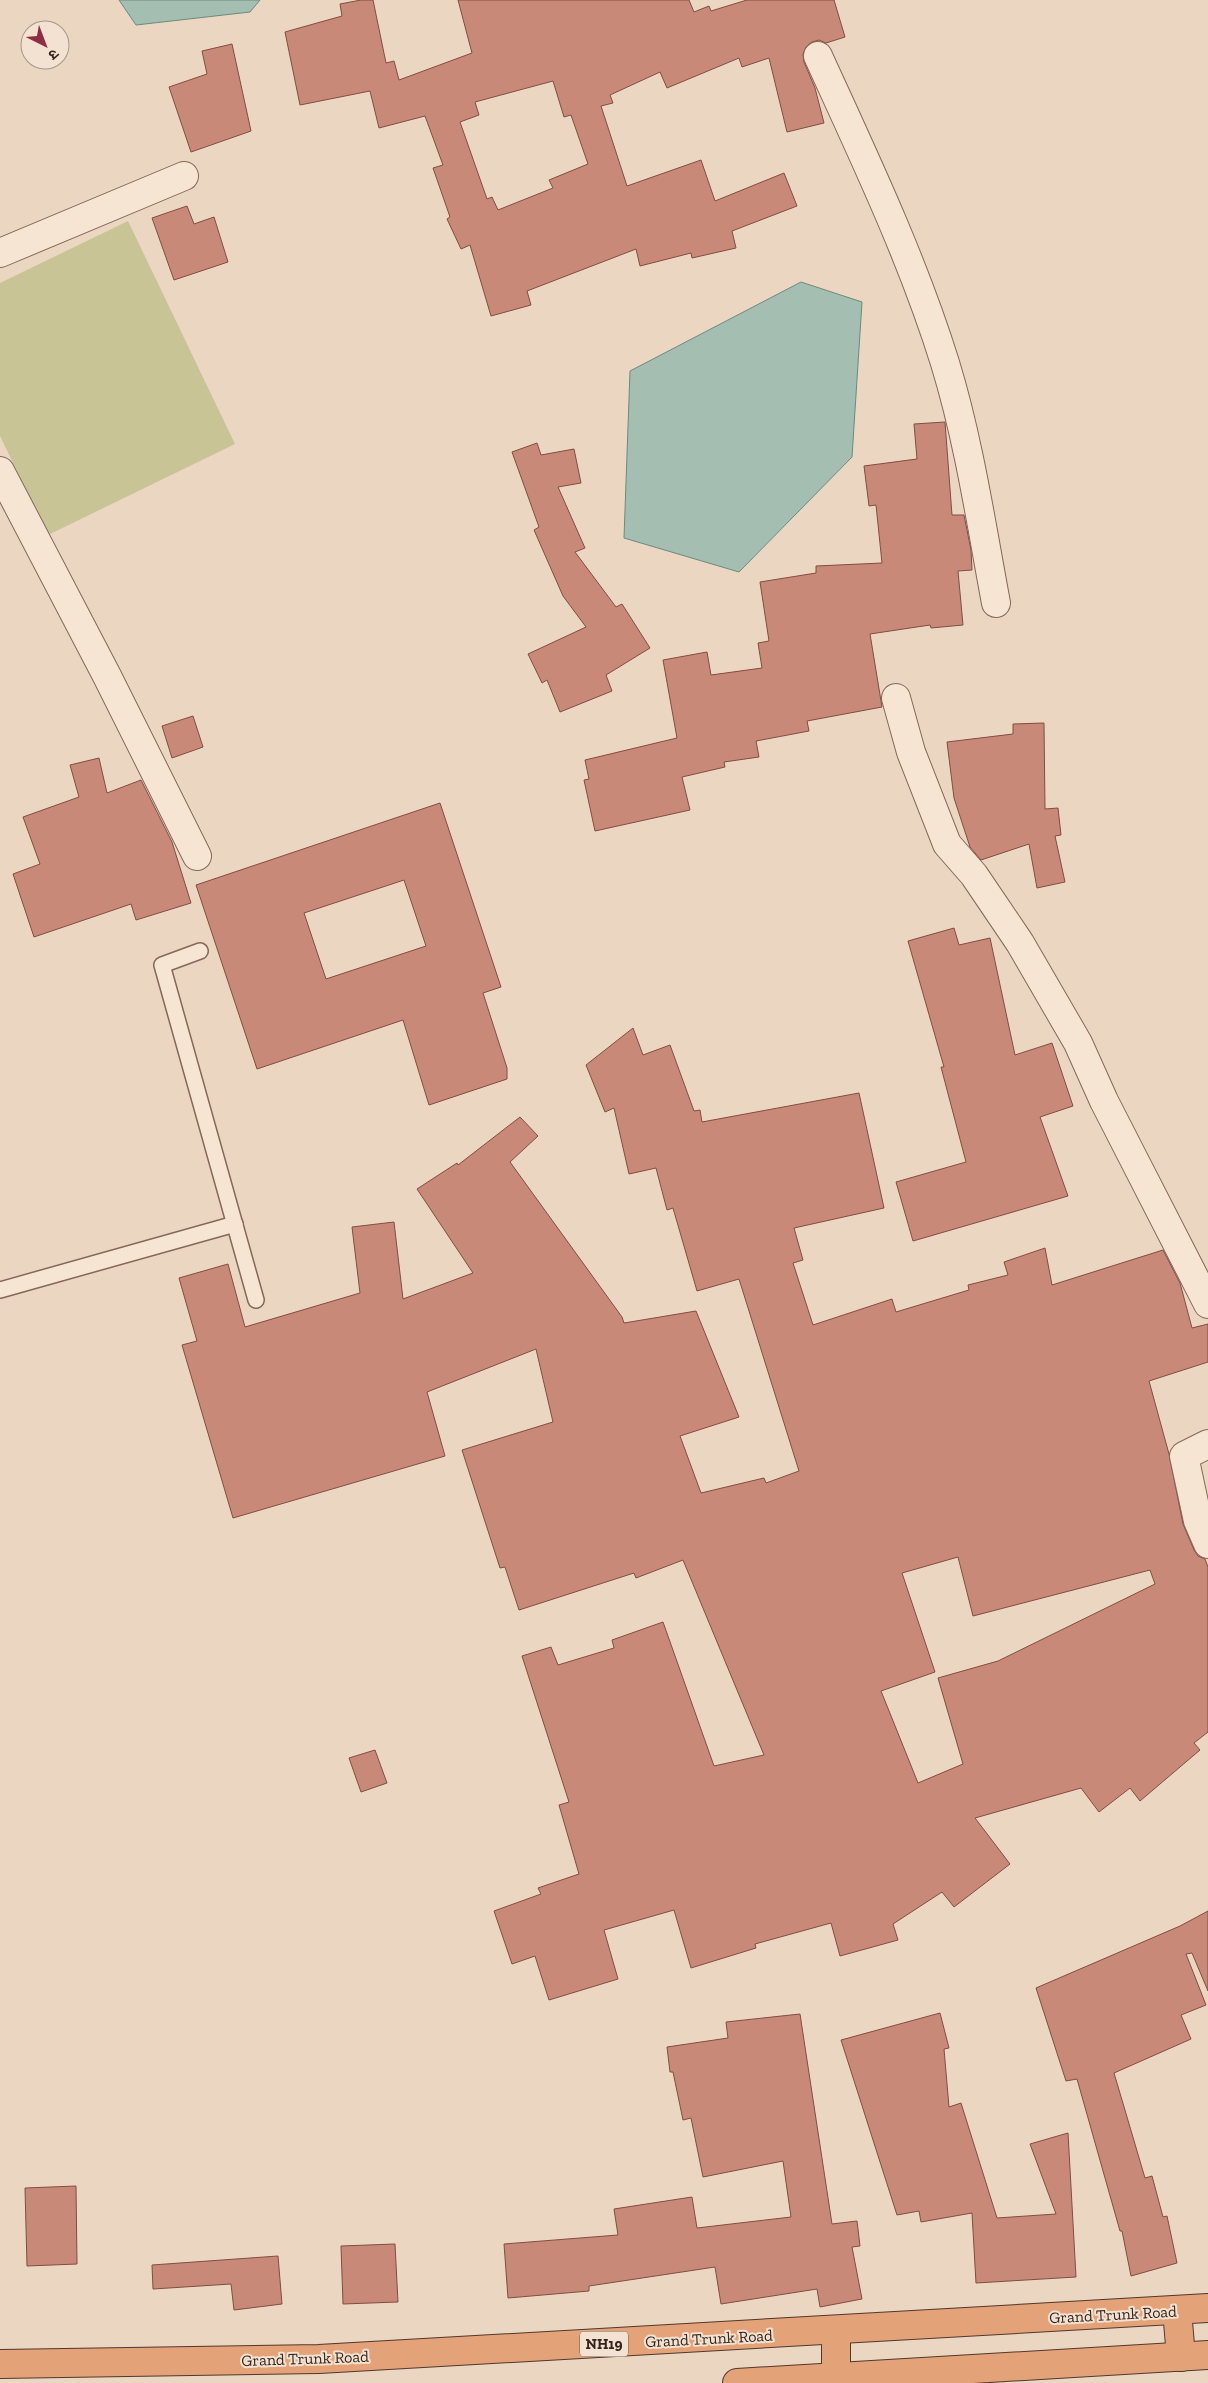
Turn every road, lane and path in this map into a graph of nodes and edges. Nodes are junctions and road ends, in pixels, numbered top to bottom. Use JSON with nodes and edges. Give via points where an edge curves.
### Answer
{"nodes":[{"id":1,"x":818,"y":56,"type":"dead end"},
{"id":2,"x":184,"y":176,"type":"dead end"},
{"id":3,"x":0,"y":253,"type":"edge"},
{"id":4,"x":0,"y":471,"type":"edge"},
{"id":5,"x":996,"y":603,"type":"dead end"},
{"id":6,"x":896,"y":698,"type":"dead end"},
{"id":7,"x":197,"y":856,"type":"dead end"},
{"id":8,"x":200,"y":950,"type":"dead end"},
{"id":9,"x":235,"y":1224,"type":"junction"},
{"id":10,"x":0,"y":1290,"type":"edge"},
{"id":11,"x":256,"y":1300,"type":"dead end"},
{"id":12,"x":1208,"y":1304,"type":"edge"},
{"id":13,"x":1208,"y":1444,"type":"edge"},
{"id":14,"x":1208,"y":1544,"type":"edge"},
{"id":15,"x":1208,"y":2308,"type":"edge"},
{"id":16,"x":1177,"y":2310,"type":"junction"},
{"id":17,"x":836,"y":2330,"type":"junction"},
{"id":18,"x":1208,"y":2355,"type":"edge"},
{"id":19,"x":1180,"y":2357,"type":"junction"},
{"id":20,"x":0,"y":2364,"type":"edge"},
{"id":21,"x":158,"y":2372,"type":"edge"},
{"id":22,"x":836,"y":2377,"type":"junction"},
{"id":23,"x":737,"y":2383,"type":"edge"}],
"edges":[{"from":1,"to":5,"type":"street","via":[[922,292],[963,430]]},
{"from":2,"to":3,"type":"street"},
{"from":4,"to":7,"type":"street"},
{"from":6,"to":12,"type":"street","via":[[911,752],[947,844],[974,875],[1020,943],[1078,1043]]},
{"from":8,"to":9,"type":"lane","via":[[162,964]]},
{"from":9,"to":10,"type":"lane"},
{"from":9,"to":11,"type":"lane"},
{"from":13,"to":14,"type":"street","via":[[1184,1456],[1198,1521]]},
{"from":15,"to":16,"type":"highway","name":"Grand Trunk Road","number":"NH19"},
{"from":16,"to":17,"type":"highway","name":"Grand Trunk Road","number":"NH19"},
{"from":16,"to":19,"type":"highway"},
{"from":17,"to":21,"type":"highway","name":"Grand Trunk Road","number":"NH19","via":[[319,2359]]},
{"from":17,"to":22,"type":"highway"},
{"from":18,"to":19,"type":"highway"},
{"from":19,"to":22,"type":"highway"},
{"from":20,"to":21,"type":"highway","name":"Grand Trunk Road","number":"NH19"},
{"from":22,"to":23,"type":"highway"}]}
